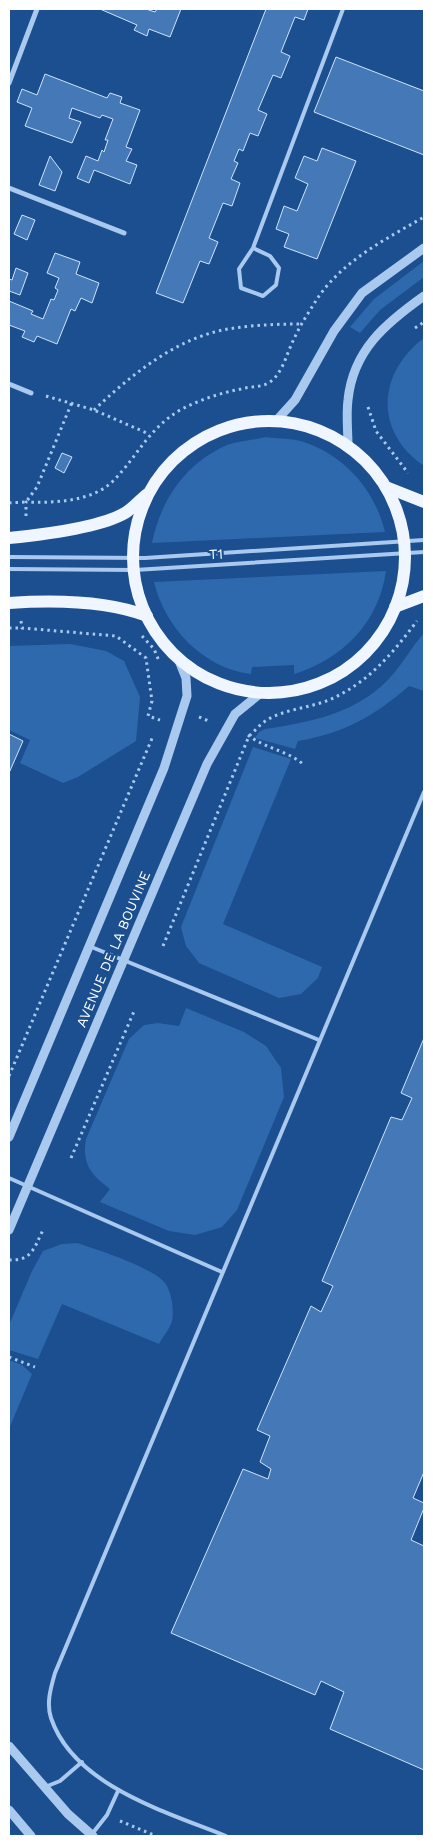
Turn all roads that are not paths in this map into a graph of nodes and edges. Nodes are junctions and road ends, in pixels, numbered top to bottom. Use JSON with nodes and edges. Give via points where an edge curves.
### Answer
{"nodes":[{"id":1,"x":37,"y":9,"type":"edge"},
{"id":2,"x":343,"y":9,"type":"edge"},
{"id":3,"x":9,"y":83,"type":"edge"},
{"id":4,"x":9,"y":188,"type":"edge"},
{"id":5,"x":124,"y":233,"type":"dead end"},
{"id":6,"x":253,"y":248,"type":"junction"},
{"id":7,"x":424,"y":248,"type":"edge"},
{"id":8,"x":424,"y":296,"type":"edge"},
{"id":9,"x":9,"y":384,"type":"edge"},
{"id":10,"x":31,"y":393,"type":"road end"},
{"id":11,"x":276,"y":421,"type":"junction"},
{"id":12,"x":348,"y":446,"type":"junction"},
{"id":13,"x":386,"y":487,"type":"junction"},
{"id":14,"x":149,"y":492,"type":"junction"},
{"id":15,"x":424,"y":502,"type":"edge"},
{"id":16,"x":9,"y":538,"type":"edge"},
{"id":17,"x":424,"y":540,"type":"edge"},
{"id":18,"x":406,"y":547,"type":"junction"},
{"id":19,"x":424,"y":552,"type":"edge"},
{"id":20,"x":9,"y":557,"type":"edge"},
{"id":21,"x":134,"y":564,"type":"junction"},
{"id":22,"x":9,"y":570,"type":"edge"},
{"id":23,"x":424,"y":596,"type":"edge"},
{"id":24,"x":9,"y":603,"type":"edge"},
{"id":25,"x":395,"y":607,"type":"junction"},
{"id":26,"x":146,"y":616,"type":"junction"},
{"id":27,"x":178,"y":658,"type":"junction"},
{"id":28,"x":262,"y":692,"type":"junction"},
{"id":29,"x":424,"y":792,"type":"edge"},
{"id":30,"x":89,"y":946,"type":"junction"},
{"id":31,"x":124,"y":960,"type":"junction"},
{"id":32,"x":319,"y":1040,"type":"junction"},
{"id":33,"x":9,"y":1137,"type":"edge"},
{"id":34,"x":9,"y":1178,"type":"edge"},
{"id":35,"x":27,"y":1187,"type":"junction"},
{"id":36,"x":9,"y":1230,"type":"edge"},
{"id":37,"x":222,"y":1272,"type":"junction"},
{"id":38,"x":9,"y":1746,"type":"edge"},
{"id":39,"x":82,"y":1762,"type":"junction"},
{"id":40,"x":44,"y":1787,"type":"junction"},
{"id":41,"x":118,"y":1791,"type":"junction"},
{"id":42,"x":9,"y":1810,"type":"edge"},
{"id":43,"x":31,"y":1836,"type":"edge"},
{"id":44,"x":91,"y":1836,"type":"edge"},
{"id":45,"x":226,"y":1836,"type":"edge"}],
"edges":[{"from":1,"to":3,"type":"street"},
{"from":2,"to":6,"type":"lane"},
{"from":4,"to":5,"type":"street"},
{"from":6,"to":6,"type":"lane","via":[[239,269],[241,288],[263,296],[276,285],[279,268],[270,256]]},
{"from":7,"to":11,"type":"street","via":[[362,293],[334,330],[295,400]]},
{"from":8,"to":12,"type":"street","via":[[365,347],[347,401]]},
{"from":9,"to":10,"type":"street"},
{"from":11,"to":12,"type":"main road","via":[[321,430]]},
{"from":11,"to":14,"type":"main road","via":[[235,425],[201,439],[168,466]]},
{"from":12,"to":13,"type":"main road","via":[[369,464]]},
{"from":13,"to":15,"type":"main road"},
{"from":13,"to":18,"type":"main road","via":[[402,523]]},
{"from":14,"to":16,"type":"main road","via":[[125,513],[100,522],[46,535]]},
{"from":14,"to":21,"type":"main road","via":[[136,526]]},
{"from":17,"to":18,"type":"lane","name":"T1","number":"T1"},
{"from":18,"to":19,"type":"lane","name":"T1","number":"T1"},
{"from":18,"to":21,"type":"lane","name":"T1","number":"T1"},
{"from":18,"to":21,"type":"lane","name":"T1","number":"T1"},
{"from":18,"to":25,"type":"main road"},
{"from":20,"to":21,"type":"lane","name":"T1","number":"T1"},
{"from":21,"to":22,"type":"lane","name":"T1","number":"T1"},
{"from":21,"to":26,"type":"main road","via":[[136,586]]},
{"from":23,"to":25,"type":"main road"},
{"from":24,"to":26,"type":"main road","via":[[96,604],[125,607]]},
{"from":25,"to":28,"type":"main road","via":[[370,648],[334,676],[293,690]]},
{"from":26,"to":27,"type":"main road"},
{"from":27,"to":28,"type":"main road","via":[[219,683]]},
{"from":27,"to":30,"type":"street","name":"AVENUE DE LA BOUVINE","via":[[186,678],[187,696],[183,711],[164,768]]},
{"from":28,"to":31,"type":"street","name":"AVENUE DE LA BOUVINE","via":[[235,714],[206,764]]},
{"from":29,"to":32,"type":"lane"},
{"from":30,"to":31,"type":"lane"},
{"from":30,"to":33,"type":"street","name":"AVENUE DE LA BOUVINE"},
{"from":31,"to":32,"type":"lane"},
{"from":31,"to":35,"type":"street","name":"AVENUE DE LA BOUVINE"},
{"from":32,"to":37,"type":"lane"},
{"from":34,"to":35,"type":"lane"},
{"from":35,"to":36,"type":"street","name":"AVENUE DE LA BOUVINE"},
{"from":35,"to":37,"type":"lane"},
{"from":37,"to":39,"type":"lane","via":[[54,1673],[49,1695],[51,1717],[69,1748]]},
{"from":38,"to":40,"type":"street"},
{"from":39,"to":40,"type":"lane","via":[[60,1781]]},
{"from":39,"to":41,"type":"lane"},
{"from":40,"to":44,"type":"street"},
{"from":41,"to":44,"type":"lane"},
{"from":41,"to":45,"type":"lane"},
{"from":42,"to":43,"type":"street"}]}
